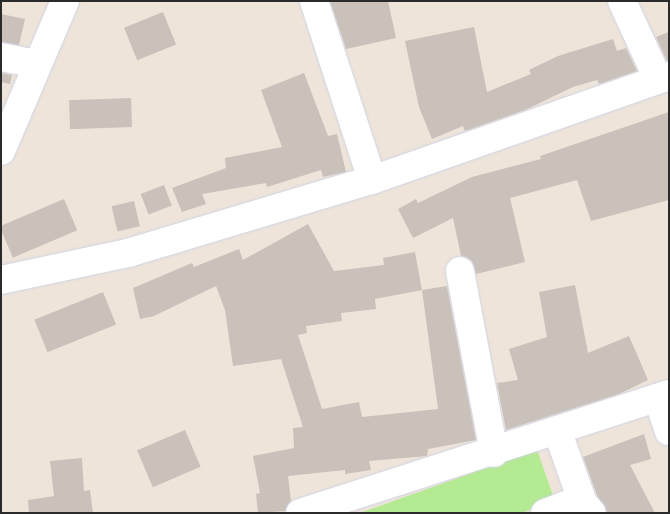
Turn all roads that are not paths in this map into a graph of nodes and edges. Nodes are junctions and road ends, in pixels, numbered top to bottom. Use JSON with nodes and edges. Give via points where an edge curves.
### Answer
{"nodes":[{"id":1,"x":65,"y":1,"type":"edge"},
{"id":2,"x":314,"y":1,"type":"edge"},
{"id":3,"x":622,"y":1,"type":"edge"},
{"id":4,"x":1,"y":57,"type":"edge"},
{"id":5,"x":36,"y":64,"type":"junction"},
{"id":6,"x":663,"y":78,"type":"edge"},
{"id":7,"x":1,"y":151,"type":"edge"},
{"id":8,"x":372,"y":180,"type":"junction"},
{"id":9,"x":460,"y":271,"type":"dead end"},
{"id":10,"x":1,"y":280,"type":"edge"},
{"id":11,"x":663,"y":396,"type":"edge"},
{"id":12,"x":557,"y":430,"type":"junction"},
{"id":13,"x":669,"y":432,"type":"edge"},
{"id":14,"x":494,"y":453,"type":"junction"},
{"id":15,"x":587,"y":508,"type":"edge"},
{"id":16,"x":300,"y":513,"type":"edge"},
{"id":17,"x":545,"y":513,"type":"edge"}],
"edges":[{"from":1,"to":5,"type":"street"},
{"from":2,"to":8,"type":"street"},
{"from":3,"to":6,"type":"street"},
{"from":4,"to":5,"type":"street"},
{"from":5,"to":7,"type":"street"},
{"from":6,"to":8,"type":"street"},
{"from":8,"to":10,"type":"street","via":[[128,253]]},
{"from":9,"to":14,"type":"street"},
{"from":11,"to":12,"type":"street"},
{"from":11,"to":13,"type":"street"},
{"from":12,"to":14,"type":"street"},
{"from":12,"to":15,"type":"street"},
{"from":14,"to":16,"type":"street"},
{"from":15,"to":17,"type":"street","via":[[574,502]]}]}
